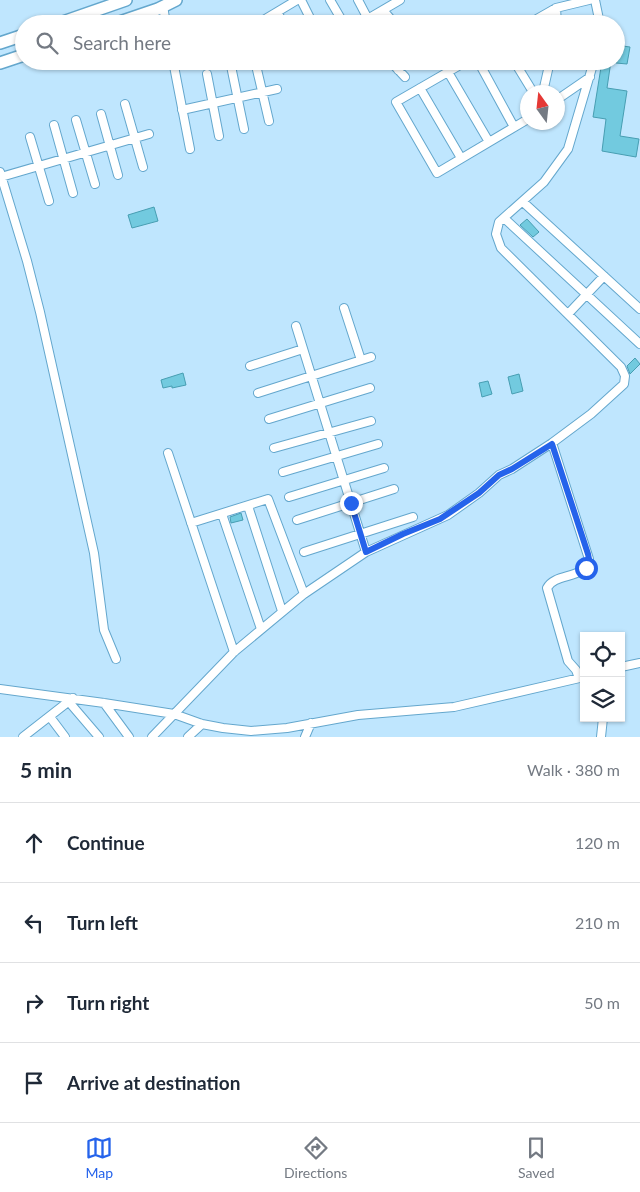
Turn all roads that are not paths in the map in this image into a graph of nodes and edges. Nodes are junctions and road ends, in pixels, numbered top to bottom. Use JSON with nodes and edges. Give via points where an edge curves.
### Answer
{"nodes":[{"id":1,"x":126,"y":0,"type":"edge"},
{"id":2,"x":176,"y":0,"type":"edge"},
{"id":3,"x":299,"y":0,"type":"edge"},
{"id":4,"x":330,"y":0,"type":"edge"},
{"id":5,"x":358,"y":0,"type":"edge"},
{"id":6,"x":400,"y":0,"type":"edge"},
{"id":7,"x":589,"y":0,"type":"edge"},
{"id":8,"x":596,"y":0,"type":"edge"},
{"id":9,"x":163,"y":6,"type":"junction"},
{"id":10,"x":556,"y":8,"type":"junction"},
{"id":11,"x":383,"y":10,"type":"junction"},
{"id":12,"x":277,"y":12,"type":"junction"},
{"id":13,"x":83,"y":15,"type":"edge"},
{"id":14,"x":138,"y":15,"type":"edge"},
{"id":15,"x":164,"y":15,"type":"edge"},
{"id":16,"x":272,"y":15,"type":"edge"},
{"id":17,"x":279,"y":15,"type":"edge"},
{"id":18,"x":308,"y":15,"type":"edge"},
{"id":19,"x":339,"y":15,"type":"edge"},
{"id":20,"x":366,"y":15,"type":"edge"},
{"id":21,"x":375,"y":15,"type":"edge"},
{"id":22,"x":387,"y":15,"type":"edge"},
{"id":23,"x":544,"y":15,"type":"edge"},
{"id":24,"x":556,"y":15,"type":"edge"},
{"id":25,"x":598,"y":15,"type":"edge"},
{"id":26,"x":15,"y":38,"type":"edge"},
{"id":27,"x":0,"y":43,"type":"edge"},
{"id":28,"x":15,"y":58,"type":"edge"},
{"id":29,"x":0,"y":63,"type":"edge"},
{"id":30,"x":175,"y":70,"type":"edge"},
{"id":31,"x":232,"y":70,"type":"edge"},
{"id":32,"x":257,"y":70,"type":"edge"},
{"id":33,"x":398,"y":70,"type":"edge"},
{"id":34,"x":451,"y":70,"type":"edge"},
{"id":35,"x":483,"y":70,"type":"edge"},
{"id":36,"x":520,"y":70,"type":"edge"},
{"id":37,"x":548,"y":70,"type":"edge"},
{"id":38,"x":592,"y":70,"type":"edge"},
{"id":39,"x":448,"y":72,"type":"junction"},
{"id":40,"x":207,"y":74,"type":"dead end"},
{"id":41,"x":404,"y":77,"type":"dead end"},
{"id":42,"x":590,"y":77,"type":"junction"},
{"id":43,"x":529,"y":85,"type":"edge"},
{"id":44,"x":545,"y":85,"type":"edge"},
{"id":45,"x":420,"y":88,"type":"junction"},
{"id":46,"x":277,"y":89,"type":"dead end"},
{"id":47,"x":262,"y":92,"type":"junction"},
{"id":48,"x":565,"y":94,"type":"edge"},
{"id":49,"x":238,"y":98,"type":"junction"},
{"id":50,"x":213,"y":103,"type":"junction"},
{"id":51,"x":125,"y":104,"type":"dead end"},
{"id":52,"x":182,"y":110,"type":"junction"},
{"id":53,"x":101,"y":114,"type":"dead end"},
{"id":54,"x":76,"y":120,"type":"dead end"},
{"id":55,"x":269,"y":121,"type":"dead end"},
{"id":56,"x":520,"y":124,"type":"edge"},
{"id":57,"x":54,"y":125,"type":"dead end"},
{"id":58,"x":514,"y":127,"type":"junction"},
{"id":59,"x":244,"y":129,"type":"dead end"},
{"id":60,"x":149,"y":134,"type":"dead end"},
{"id":61,"x":219,"y":136,"type":"dead end"},
{"id":62,"x":30,"y":137,"type":"dead end"},
{"id":63,"x":135,"y":138,"type":"junction"},
{"id":64,"x":489,"y":142,"type":"junction"},
{"id":65,"x":110,"y":145,"type":"junction"},
{"id":66,"x":190,"y":149,"type":"dead end"},
{"id":67,"x":86,"y":152,"type":"junction"},
{"id":68,"x":461,"y":158,"type":"junction"},
{"id":69,"x":63,"y":159,"type":"junction"},
{"id":70,"x":38,"y":166,"type":"junction"},
{"id":71,"x":143,"y":167,"type":"dead end"},
{"id":72,"x":1,"y":174,"type":"edge"},
{"id":73,"x":118,"y":175,"type":"dead end"},
{"id":74,"x":95,"y":184,"type":"dead end"},
{"id":75,"x":73,"y":193,"type":"dead end"},
{"id":76,"x":49,"y":201,"type":"dead end"},
{"id":77,"x":523,"y":202,"type":"junction"},
{"id":78,"x":504,"y":218,"type":"junction"},
{"id":79,"x":604,"y":276,"type":"junction"},
{"id":80,"x":586,"y":294,"type":"junction"},
{"id":81,"x":344,"y":308,"type":"dead end"},
{"id":82,"x":640,"y":309,"type":"edge"},
{"id":83,"x":568,"y":314,"type":"junction"},
{"id":84,"x":296,"y":326,"type":"dead end"},
{"id":85,"x":640,"y":344,"type":"edge"},
{"id":86,"x":303,"y":349,"type":"junction"},
{"id":87,"x":371,"y":357,"type":"dead end"},
{"id":88,"x":361,"y":360,"type":"junction"},
{"id":89,"x":250,"y":366,"type":"dead end"},
{"id":90,"x":312,"y":377,"type":"junction"},
{"id":91,"x":370,"y":388,"type":"dead end"},
{"id":92,"x":258,"y":393,"type":"dead end"},
{"id":93,"x":320,"y":403,"type":"junction"},
{"id":94,"x":269,"y":419,"type":"dead end"},
{"id":95,"x":371,"y":421,"type":"dead end"},
{"id":96,"x":329,"y":433,"type":"junction"},
{"id":97,"x":378,"y":444,"type":"dead end"},
{"id":98,"x":552,"y":444,"type":"junction"},
{"id":99,"x":274,"y":448,"type":"dead end"},
{"id":100,"x":168,"y":453,"type":"dead end"},
{"id":101,"x":336,"y":456,"type":"junction"},
{"id":102,"x":384,"y":468,"type":"dead end"},
{"id":103,"x":283,"y":472,"type":"dead end"},
{"id":104,"x":344,"y":480,"type":"junction"},
{"id":105,"x":394,"y":489,"type":"dead end"},
{"id":106,"x":289,"y":497,"type":"dead end"},
{"id":107,"x":351,"y":503,"type":"junction"},
{"id":108,"x":248,"y":506,"type":"junction"},
{"id":109,"x":222,"y":514,"type":"junction"},
{"id":110,"x":413,"y":517,"type":"dead end"},
{"id":111,"x":298,"y":520,"type":"dead end"},
{"id":112,"x":191,"y":523,"type":"junction"},
{"id":113,"x":360,"y":534,"type":"junction"},
{"id":114,"x":304,"y":552,"type":"dead end"},
{"id":115,"x":366,"y":552,"type":"junction"},
{"id":116,"x":304,"y":594,"type":"junction"},
{"id":117,"x":282,"y":611,"type":"junction"},
{"id":118,"x":261,"y":629,"type":"junction"},
{"id":119,"x":234,"y":652,"type":"junction"},
{"id":120,"x":116,"y":659,"type":"dead end"},
{"id":121,"x":640,"y":663,"type":"edge"},
{"id":122,"x":625,"y":666,"type":"edge"},
{"id":123,"x":580,"y":676,"type":"edge"},
{"id":124,"x":580,"y":677,"type":"edge"},
{"id":125,"x":0,"y":689,"type":"edge"},
{"id":126,"x":71,"y":700,"type":"junction"},
{"id":127,"x":104,"y":703,"type":"junction"},
{"id":128,"x":174,"y":714,"type":"junction"},
{"id":129,"x":50,"y":717,"type":"junction"},
{"id":130,"x":603,"y":722,"type":"edge"},
{"id":131,"x":311,"y":723,"type":"junction"},
{"id":132,"x":202,"y":724,"type":"junction"},
{"id":133,"x":223,"y":728,"type":"junction"},
{"id":134,"x":250,"y":734,"type":"edge"},
{"id":135,"x":29,"y":735,"type":"edge"},
{"id":136,"x":65,"y":737,"type":"edge"},
{"id":137,"x":98,"y":737,"type":"edge"},
{"id":138,"x":129,"y":737,"type":"edge"},
{"id":139,"x":152,"y":737,"type":"edge"},
{"id":140,"x":188,"y":737,"type":"edge"},
{"id":141,"x":220,"y":737,"type":"edge"},
{"id":142,"x":305,"y":737,"type":"edge"},
{"id":143,"x":601,"y":737,"type":"edge"}],
"edges":[{"from":1,"to":13,"type":"highway"},
{"from":2,"to":9,"type":"highway"},
{"from":3,"to":12,"type":"street"},
{"from":3,"to":18,"type":"street"},
{"from":4,"to":19,"type":"street"},
{"from":5,"to":20,"type":"street"},
{"from":6,"to":11,"type":"street"},
{"from":7,"to":10,"type":"street"},
{"from":8,"to":25,"type":"street"},
{"from":9,"to":14,"type":"highway"},
{"from":9,"to":15,"type":"street"},
{"from":10,"to":23,"type":"street"},
{"from":10,"to":24,"type":"street"},
{"from":11,"to":21,"type":"street"},
{"from":11,"to":22,"type":"street"},
{"from":12,"to":16,"type":"street"},
{"from":12,"to":17,"type":"street"},
{"from":26,"to":27,"type":"highway"},
{"from":28,"to":29,"type":"highway"},
{"from":30,"to":52,"type":"street"},
{"from":31,"to":49,"type":"street"},
{"from":32,"to":47,"type":"street"},
{"from":33,"to":41,"type":"street"},
{"from":34,"to":39,"type":"street"},
{"from":35,"to":58,"type":"street"},
{"from":36,"to":43,"type":"street"},
{"from":37,"to":44,"type":"street"},
{"from":38,"to":42,"type":"street"},
{"from":39,"to":45,"type":"street"},
{"from":39,"to":64,"type":"street"},
{"from":40,"to":50,"type":"street"},
{"from":42,"to":48,"type":"street"},
{"from":42,"to":77,"type":"street","via":[[568,149],[544,182]]},
{"from":45,"to":68,"type":"street"},
{"from":45,"to":68,"type":"street","via":[[396,102],[437,173]]},
{"from":46,"to":47,"type":"street"},
{"from":47,"to":49,"type":"street"},
{"from":47,"to":55,"type":"street"},
{"from":49,"to":50,"type":"street"},
{"from":49,"to":59,"type":"street"},
{"from":50,"to":52,"type":"street"},
{"from":50,"to":61,"type":"street"},
{"from":51,"to":63,"type":"street"},
{"from":52,"to":66,"type":"street"},
{"from":53,"to":65,"type":"street"},
{"from":54,"to":67,"type":"street"},
{"from":56,"to":58,"type":"street"},
{"from":57,"to":69,"type":"street"},
{"from":58,"to":64,"type":"street"},
{"from":60,"to":63,"type":"street"},
{"from":62,"to":70,"type":"street"},
{"from":63,"to":65,"type":"street"},
{"from":63,"to":71,"type":"street"},
{"from":64,"to":68,"type":"street"},
{"from":65,"to":67,"type":"street"},
{"from":65,"to":73,"type":"street"},
{"from":67,"to":69,"type":"street"},
{"from":67,"to":74,"type":"street"},
{"from":69,"to":70,"type":"street"},
{"from":69,"to":75,"type":"street"},
{"from":70,"to":72,"type":"street"},
{"from":70,"to":76,"type":"street"},
{"from":72,"to":120,"type":"street","via":[[40,312],[94,553],[104,630]]},
{"from":77,"to":78,"type":"street"},
{"from":77,"to":79,"type":"street"},
{"from":78,"to":80,"type":"street"},
{"from":78,"to":83,"type":"street","via":[[496,228],[501,248]]},
{"from":79,"to":80,"type":"street"},
{"from":79,"to":82,"type":"street"},
{"from":80,"to":83,"type":"street"},
{"from":80,"to":85,"type":"street"},
{"from":81,"to":88,"type":"street"},
{"from":83,"to":98,"type":"street","via":[[620,367],[625,380],[622,388]]},
{"from":84,"to":86,"type":"street"},
{"from":86,"to":89,"type":"street"},
{"from":86,"to":90,"type":"street"},
{"from":87,"to":88,"type":"street"},
{"from":88,"to":90,"type":"street"},
{"from":90,"to":92,"type":"street"},
{"from":90,"to":93,"type":"street"},
{"from":91,"to":93,"type":"street"},
{"from":93,"to":94,"type":"street"},
{"from":93,"to":96,"type":"street"},
{"from":95,"to":96,"type":"street"},
{"from":96,"to":99,"type":"street"},
{"from":96,"to":101,"type":"street"},
{"from":97,"to":101,"type":"street"},
{"from":98,"to":115,"type":"street","via":[[499,475],[440,519]]},
{"from":98,"to":123,"type":"street","via":[[589,559],[583,570],[552,582],[548,588],[568,661]]},
{"from":100,"to":112,"type":"street"},
{"from":101,"to":103,"type":"street"},
{"from":101,"to":104,"type":"street"},
{"from":102,"to":104,"type":"street"},
{"from":104,"to":106,"type":"street"},
{"from":104,"to":107,"type":"street"},
{"from":105,"to":107,"type":"street"},
{"from":107,"to":111,"type":"street"},
{"from":107,"to":113,"type":"street"},
{"from":108,"to":109,"type":"street"},
{"from":108,"to":116,"type":"street","via":[[268,499]]},
{"from":108,"to":117,"type":"street"},
{"from":109,"to":112,"type":"street"},
{"from":109,"to":118,"type":"street"},
{"from":110,"to":113,"type":"street"},
{"from":112,"to":119,"type":"street"},
{"from":113,"to":114,"type":"street"},
{"from":113,"to":115,"type":"street"},
{"from":115,"to":116,"type":"street"},
{"from":116,"to":117,"type":"street"},
{"from":117,"to":118,"type":"street"},
{"from":118,"to":119,"type":"street"},
{"from":119,"to":128,"type":"street"},
{"from":121,"to":122,"type":"street"},
{"from":124,"to":131,"type":"street","via":[[454,707],[358,715]]},
{"from":125,"to":126,"type":"street"},
{"from":126,"to":127,"type":"street"},
{"from":126,"to":129,"type":"street"},
{"from":126,"to":137,"type":"street"},
{"from":127,"to":128,"type":"street"},
{"from":127,"to":138,"type":"street"},
{"from":128,"to":132,"type":"street"},
{"from":128,"to":139,"type":"street"},
{"from":129,"to":135,"type":"street"},
{"from":129,"to":136,"type":"street"},
{"from":130,"to":143,"type":"street"},
{"from":131,"to":134,"type":"street"},
{"from":131,"to":142,"type":"street"},
{"from":132,"to":133,"type":"street"},
{"from":132,"to":140,"type":"street"},
{"from":133,"to":134,"type":"street"},
{"from":133,"to":141,"type":"street"}]}
